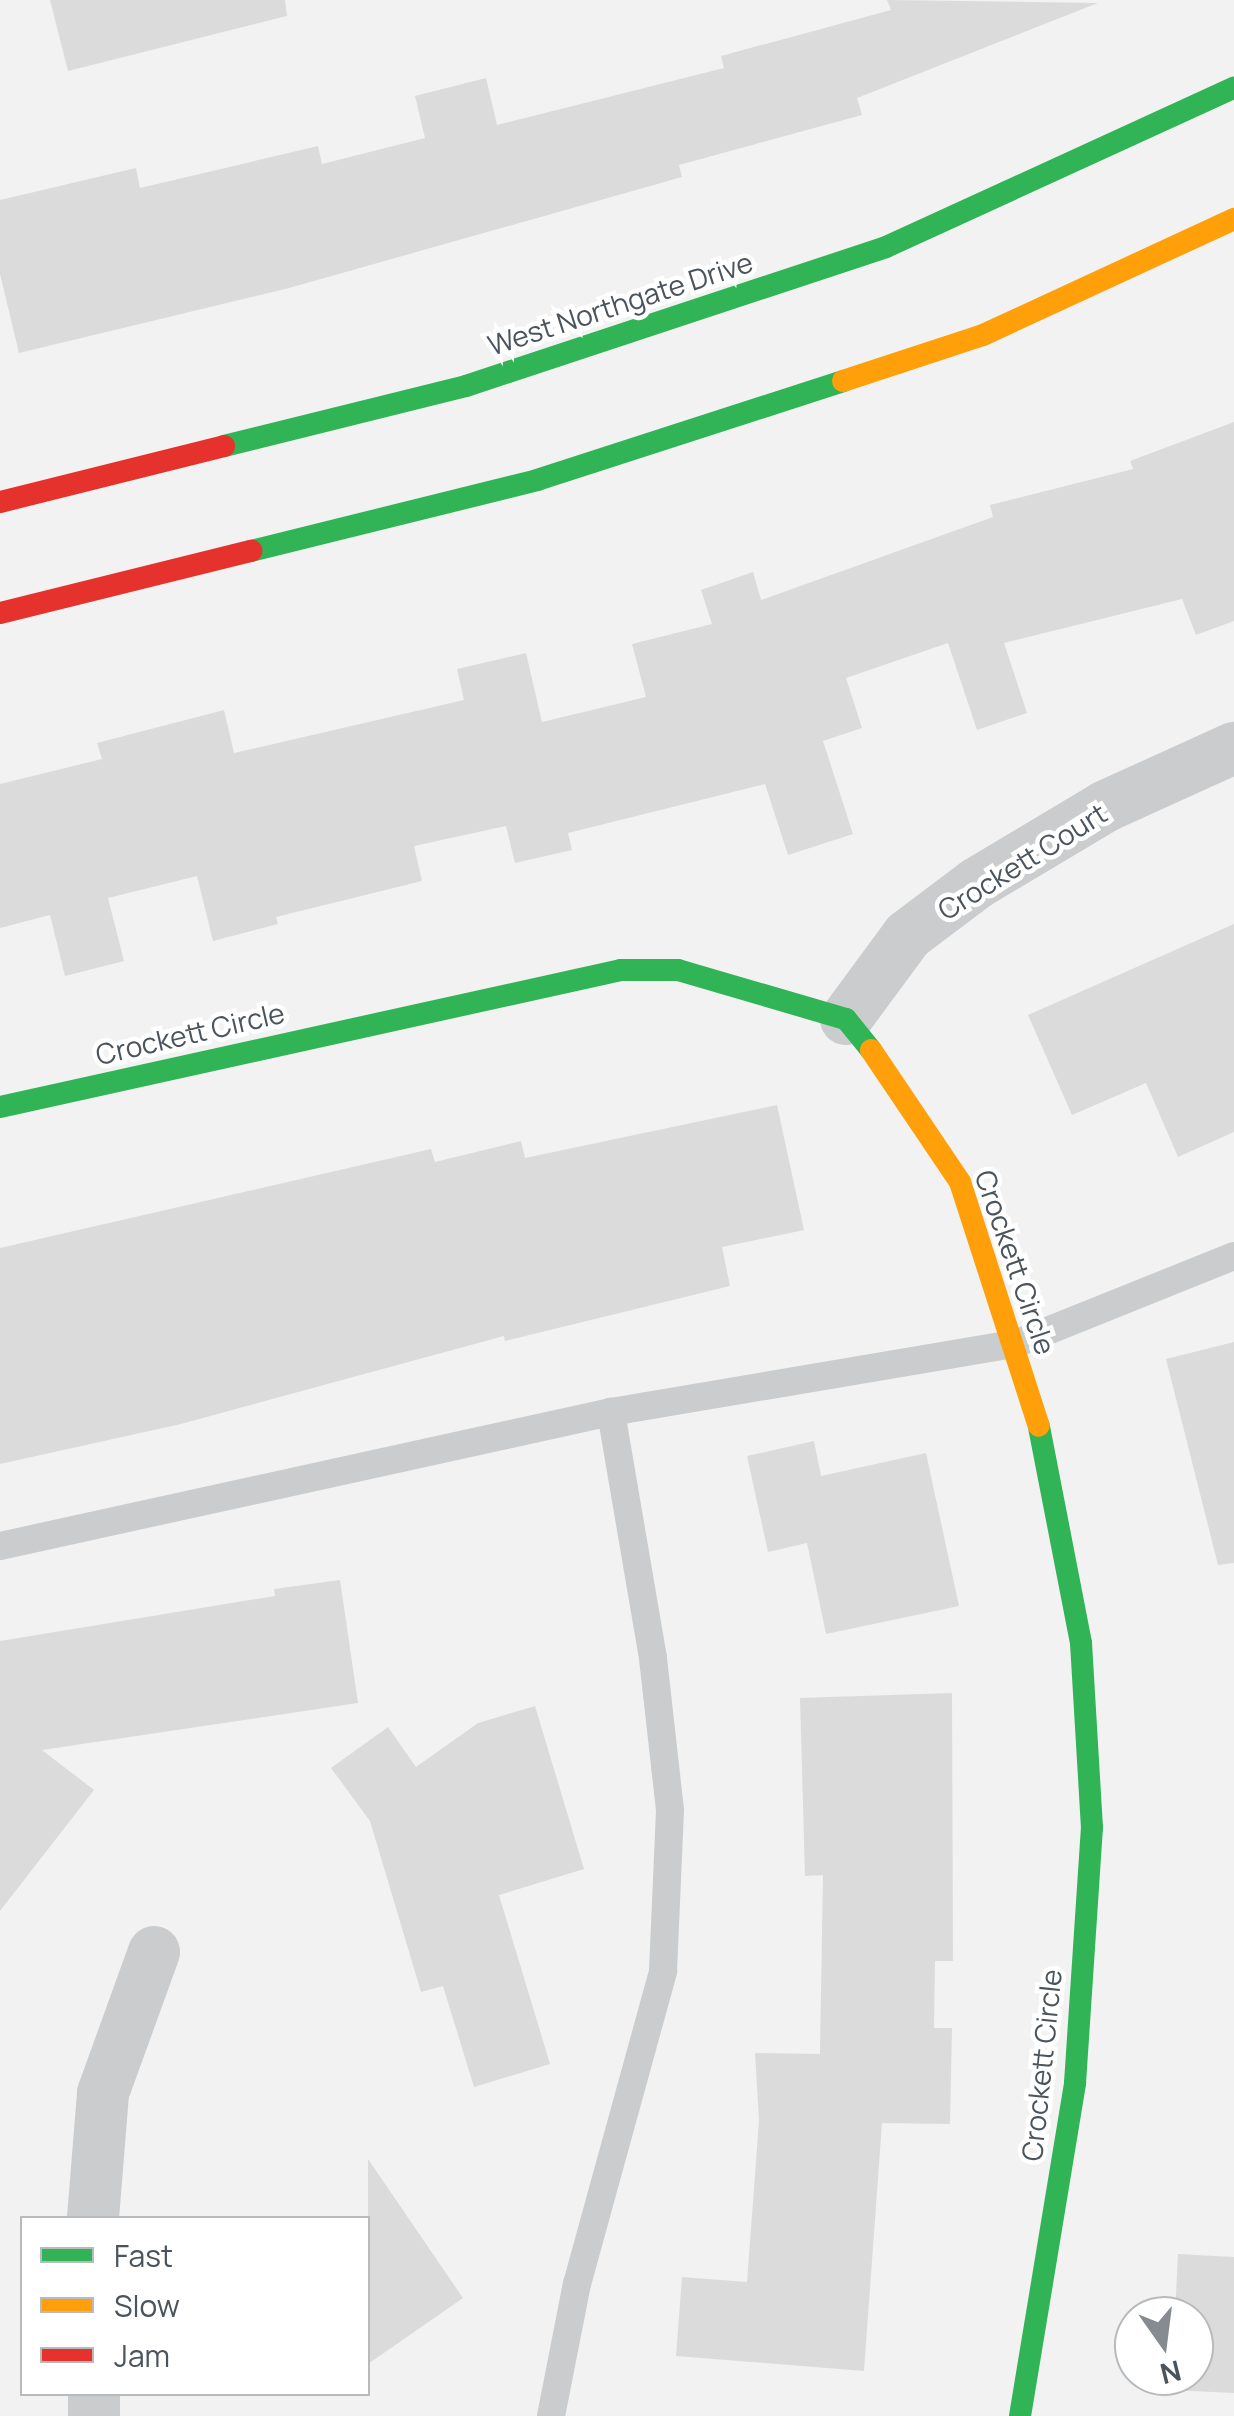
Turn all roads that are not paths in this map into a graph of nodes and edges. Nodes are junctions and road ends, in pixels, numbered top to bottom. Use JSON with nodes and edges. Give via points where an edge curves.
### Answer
{"nodes":[{"id":1,"x":1234,"y":88,"type":"edge"},
{"id":2,"x":1234,"y":218,"type":"edge"},
{"id":3,"x":0,"y":502,"type":"edge"},
{"id":4,"x":0,"y":613,"type":"edge"},
{"id":5,"x":1234,"y":748,"type":"edge"},
{"id":6,"x":846,"y":1019,"type":"junction"},
{"id":7,"x":0,"y":1108,"type":"edge"},
{"id":8,"x":1234,"y":1256,"type":"edge"},
{"id":9,"x":1015,"y":1344,"type":"junction"},
{"id":10,"x":611,"y":1412,"type":"junction"},
{"id":11,"x":0,"y":1546,"type":"edge"},
{"id":12,"x":154,"y":1952,"type":"dead end"},
{"id":13,"x":93,"y":2216,"type":"edge"},
{"id":14,"x":551,"y":2416,"type":"edge"},
{"id":15,"x":1020,"y":2416,"type":"edge"}],
"edges":[{"from":1,"to":3,"type":"main road","name":"West Northgate Drive","via":[[868,253],[466,386]]},
{"from":2,"to":4,"type":"main road","via":[[983,334],[537,480]]},
{"from":5,"to":6,"type":"street","name":"Crockett Court","via":[[1106,806],[977,883],[908,936]]},
{"from":6,"to":7,"type":"main road","name":"Crockett Circle","via":[[678,970],[622,970]]},
{"from":6,"to":9,"type":"main road","name":"Crockett Circle","via":[[906,1094],[960,1182]]},
{"from":8,"to":9,"type":"lane"},
{"from":9,"to":10,"type":"lane"},
{"from":9,"to":15,"type":"main road","name":"Crockett Circle","via":[[1051,1467],[1081,1643],[1092,1828],[1075,2083]]},
{"from":10,"to":11,"type":"lane"},
{"from":10,"to":14,"type":"lane","via":[[653,1658],[670,1810],[663,1971],[577,2284]]},
{"from":12,"to":13,"type":"street","via":[[102,2093]]}]}
